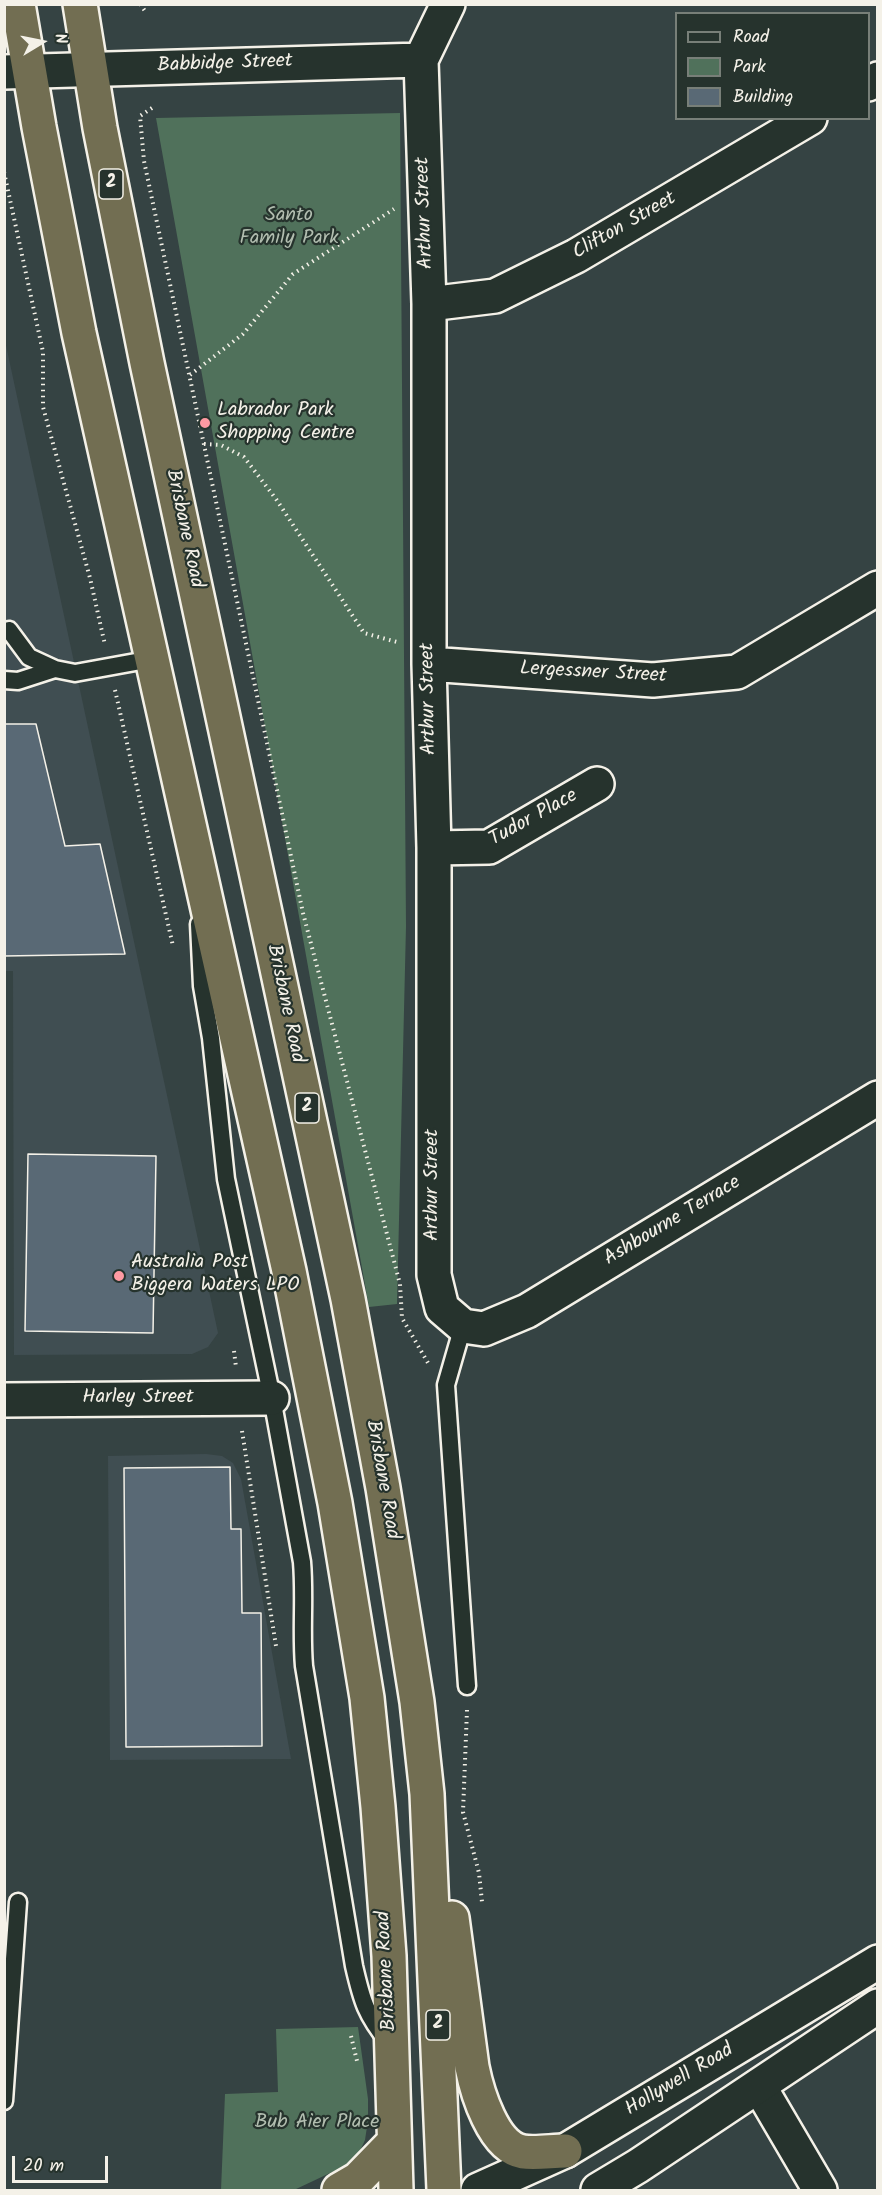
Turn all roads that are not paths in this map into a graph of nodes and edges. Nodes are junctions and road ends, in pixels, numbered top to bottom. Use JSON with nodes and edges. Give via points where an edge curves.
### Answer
{"nodes":[{"id":1,"x":18,"y":4,"type":"edge"},
{"id":2,"x":80,"y":4,"type":"edge"},
{"id":3,"x":448,"y":4,"type":"edge"},
{"id":4,"x":421,"y":60,"type":"junction"},
{"id":5,"x":91,"y":69,"type":"junction"},
{"id":6,"x":17,"y":72,"type":"edge"},
{"id":7,"x":807,"y":120,"type":"edge"},
{"id":8,"x":429,"y":304,"type":"junction"},
{"id":9,"x":878,"y":588,"type":"edge"},
{"id":10,"x":9,"y":630,"type":"dead end"},
{"id":11,"x":152,"y":658,"type":"junction"},
{"id":12,"x":429,"y":664,"type":"junction"},
{"id":13,"x":55,"y":669,"type":"junction"},
{"id":14,"x":4,"y":680,"type":"edge"},
{"id":15,"x":597,"y":784,"type":"dead end"},
{"id":16,"x":434,"y":848,"type":"junction"},
{"id":17,"x":199,"y":871,"type":"junction"},
{"id":18,"x":878,"y":1098,"type":"edge"},
{"id":19,"x":463,"y":1326,"type":"junction"},
{"id":20,"x":272,"y":1398,"type":"junction"},
{"id":21,"x":4,"y":1400,"type":"edge"},
{"id":22,"x":467,"y":1686,"type":"dead end"},
{"id":23,"x":430,"y":1860,"type":"junction"},
{"id":24,"x":18,"y":1902,"type":"dead end"},
{"id":25,"x":878,"y":1962,"type":"edge"},
{"id":26,"x":878,"y":2006,"type":"edge"},
{"id":27,"x":391,"y":2046,"type":"junction"},
{"id":28,"x":759,"y":2086,"type":"junction"},
{"id":29,"x":4,"y":2101,"type":"edge"},
{"id":30,"x":393,"y":2143,"type":"junction"},
{"id":31,"x":565,"y":2151,"type":"junction"},
{"id":32,"x":339,"y":2190,"type":"edge"},
{"id":33,"x":396,"y":2190,"type":"edge"},
{"id":34,"x":444,"y":2190,"type":"edge"},
{"id":35,"x":478,"y":2190,"type":"edge"},
{"id":36,"x":598,"y":2190,"type":"edge"},
{"id":37,"x":820,"y":2190,"type":"edge"}],
"edges":[{"from":1,"to":6,"type":"highway","name":"Brisbane Road"},
{"from":2,"to":5,"type":"highway","name":"Brisbane Road","number":"2"},
{"from":3,"to":4,"type":"street"},
{"from":4,"to":5,"type":"street","name":"Babbidge Street"},
{"from":4,"to":8,"type":"street","name":"Arthur Street"},
{"from":5,"to":6,"type":"street","name":"Babbidge Street"},
{"from":5,"to":23,"type":"highway","name":"Brisbane Road","number":"2","via":[[150,374],[365,1388],[417,1702]]},
{"from":6,"to":11,"type":"highway","name":"Brisbane Road"},
{"from":7,"to":8,"type":"street","name":"Clifton Street","via":[[576,256],[495,296]]},
{"from":8,"to":12,"type":"street","name":"Arthur Street"},
{"from":9,"to":12,"type":"street","name":"Lergessner Street","via":[[737,672],[652,680]]},
{"from":10,"to":13,"type":"lane","via":[[28,657]]},
{"from":11,"to":13,"type":"lane","via":[[75,673]]},
{"from":11,"to":17,"type":"highway","name":"Brisbane Road"},
{"from":12,"to":16,"type":"street","name":"Arthur Street"},
{"from":13,"to":14,"type":"lane","via":[[18,681]]},
{"from":15,"to":16,"type":"street","name":"Tudor Place","via":[[489,847]]},
{"from":16,"to":19,"type":"street","name":"Arthur Street","via":[[434,1275],[442,1308]]},
{"from":17,"to":20,"type":"lane","name":"Brisbane Road","via":[[202,986],[226,1179]]},
{"from":17,"to":27,"type":"highway","name":"Brisbane Road","via":[[289,1271],[352,1604],[378,1807]]},
{"from":18,"to":19,"type":"street","name":"Ashbourne Terrace","via":[[527,1311],[484,1329]]},
{"from":19,"to":22,"type":"lane","via":[[446,1385]]},
{"from":20,"to":21,"type":"street","name":"Harley Street"},
{"from":20,"to":27,"type":"lane","name":"Brisbane Road","via":[[302,1562],[304,1666],[354,1966],[362,2002]]},
{"from":23,"to":31,"type":"highway","via":[[452,1916],[475,2085],[489,2118],[507,2145],[521,2152]]},
{"from":23,"to":34,"type":"highway","name":"Brisbane Road","number":"2"},
{"from":24,"to":29,"type":"lane"},
{"from":25,"to":31,"type":"street","name":"Hollywell Road"},
{"from":26,"to":28,"type":"street"},
{"from":27,"to":30,"type":"highway","name":"Brisbane Road"},
{"from":28,"to":36,"type":"street"},
{"from":28,"to":37,"type":"street"},
{"from":30,"to":32,"type":"highway","via":[[358,2179]]},
{"from":30,"to":33,"type":"highway","name":"Brisbane Road"},
{"from":31,"to":35,"type":"street","name":"Hollywell Road"}]}
